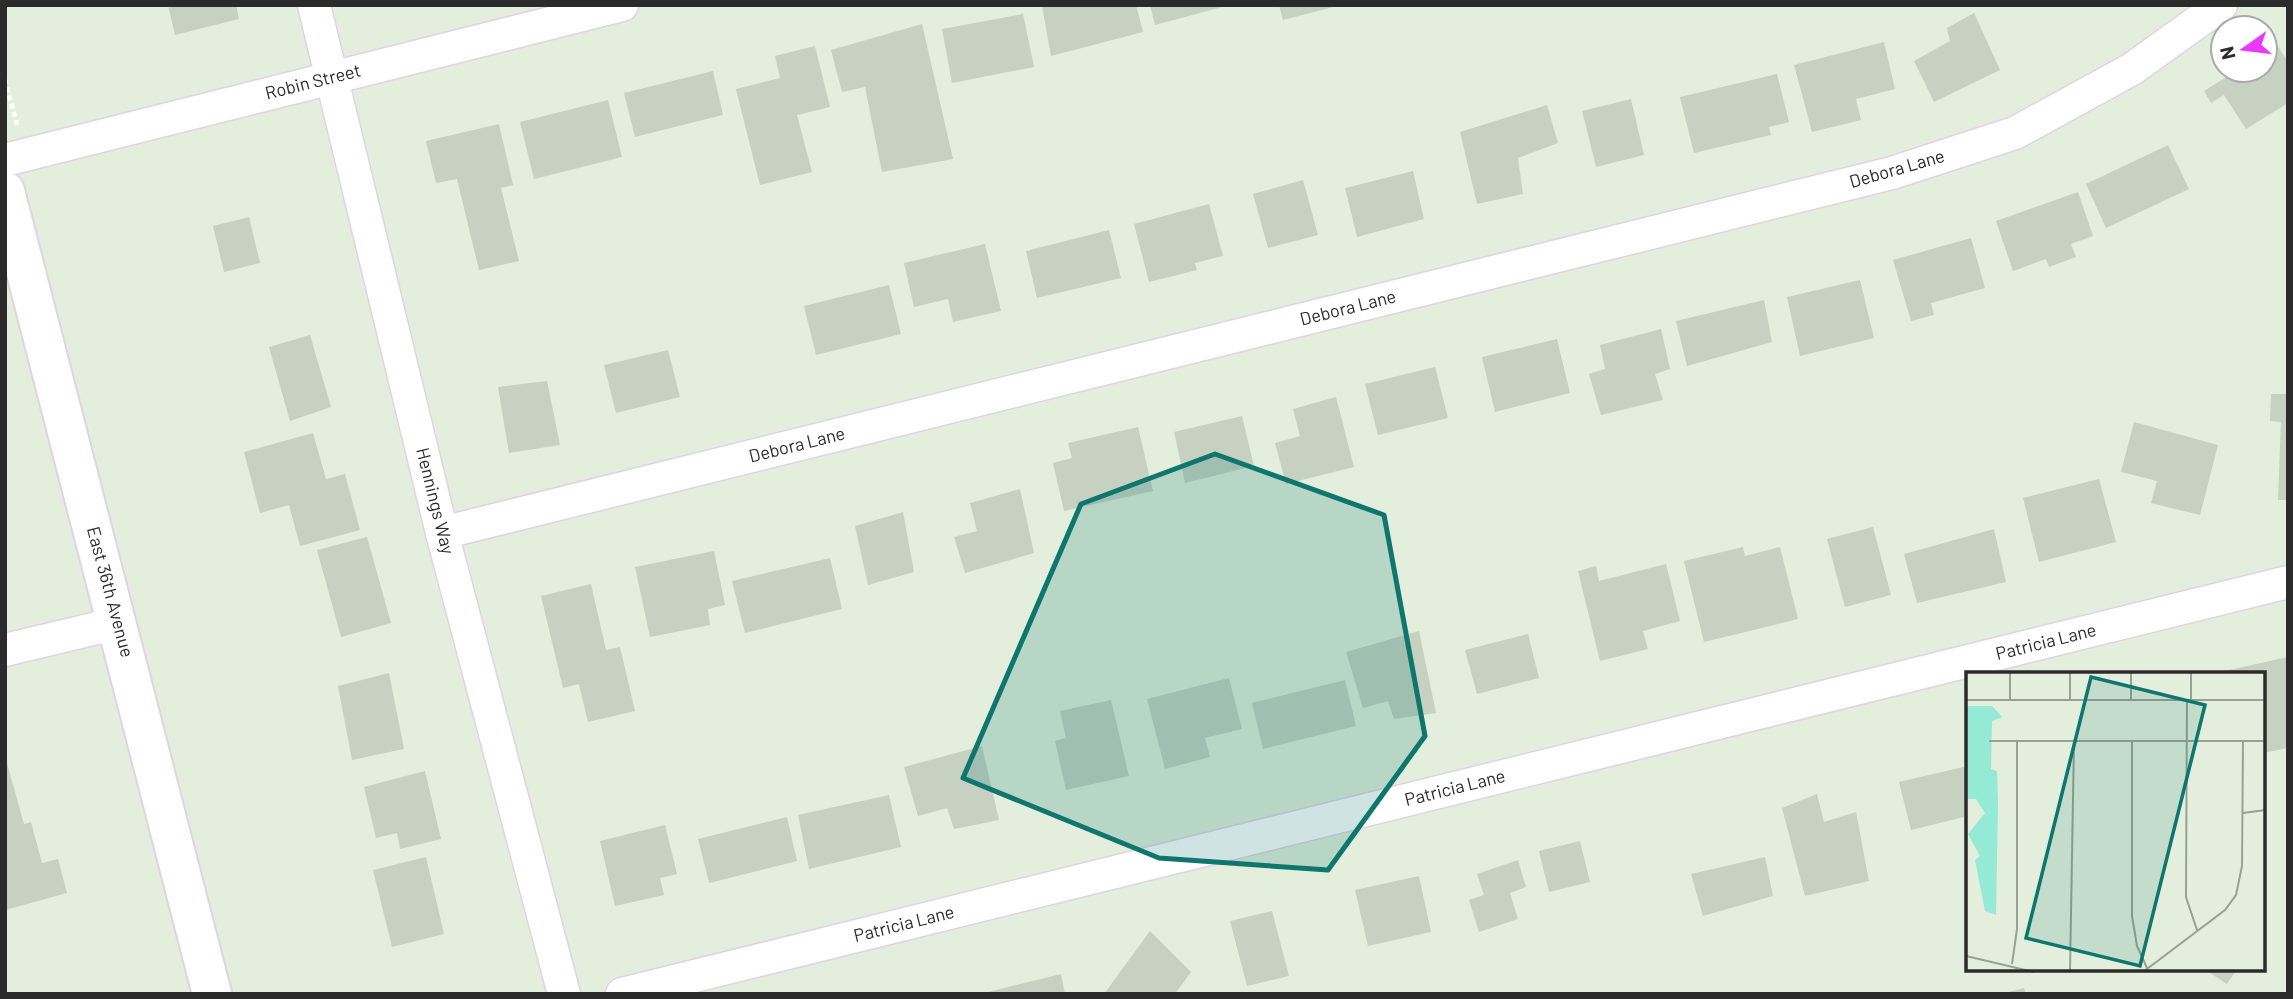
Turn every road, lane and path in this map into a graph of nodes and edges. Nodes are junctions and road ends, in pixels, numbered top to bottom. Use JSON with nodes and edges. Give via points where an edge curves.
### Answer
{"nodes":[{"id":1,"x":314,"y":5,"type":"edge"},
{"id":2,"x":622,"y":5,"type":"edge"},
{"id":3,"x":2221,"y":5,"type":"edge"},
{"id":4,"x":332,"y":77,"type":"junction"},
{"id":5,"x":5,"y":160,"type":"edge"},
{"id":6,"x":5,"y":191,"type":"edge"},
{"id":7,"x":442,"y":533,"type":"junction"},
{"id":8,"x":2288,"y":582,"type":"edge"},
{"id":9,"x":118,"y":623,"type":"junction"},
{"id":10,"x":5,"y":650,"type":"edge"},
{"id":11,"x":212,"y":994,"type":"edge"},
{"id":12,"x":564,"y":994,"type":"edge"},
{"id":13,"x":622,"y":994,"type":"edge"}],
"edges":[{"from":1,"to":4,"type":"street","name":"Hennings Way"},
{"from":2,"to":4,"type":"street","name":"Robin Street"},
{"from":3,"to":7,"type":"street","name":"Debora Lane","via":[[2132,69],[2015,133],[1892,173]]},
{"from":4,"to":5,"type":"street","name":"Robin Street"},
{"from":4,"to":7,"type":"street","name":"Hennings Way"},
{"from":6,"to":9,"type":"street","name":"East 36th Avenue"},
{"from":7,"to":12,"type":"street","name":"Hennings Way"},
{"from":8,"to":13,"type":"street","name":"Patricia Lane"},
{"from":9,"to":10,"type":"street"},
{"from":9,"to":11,"type":"street","name":"East 36th Avenue"}]}
